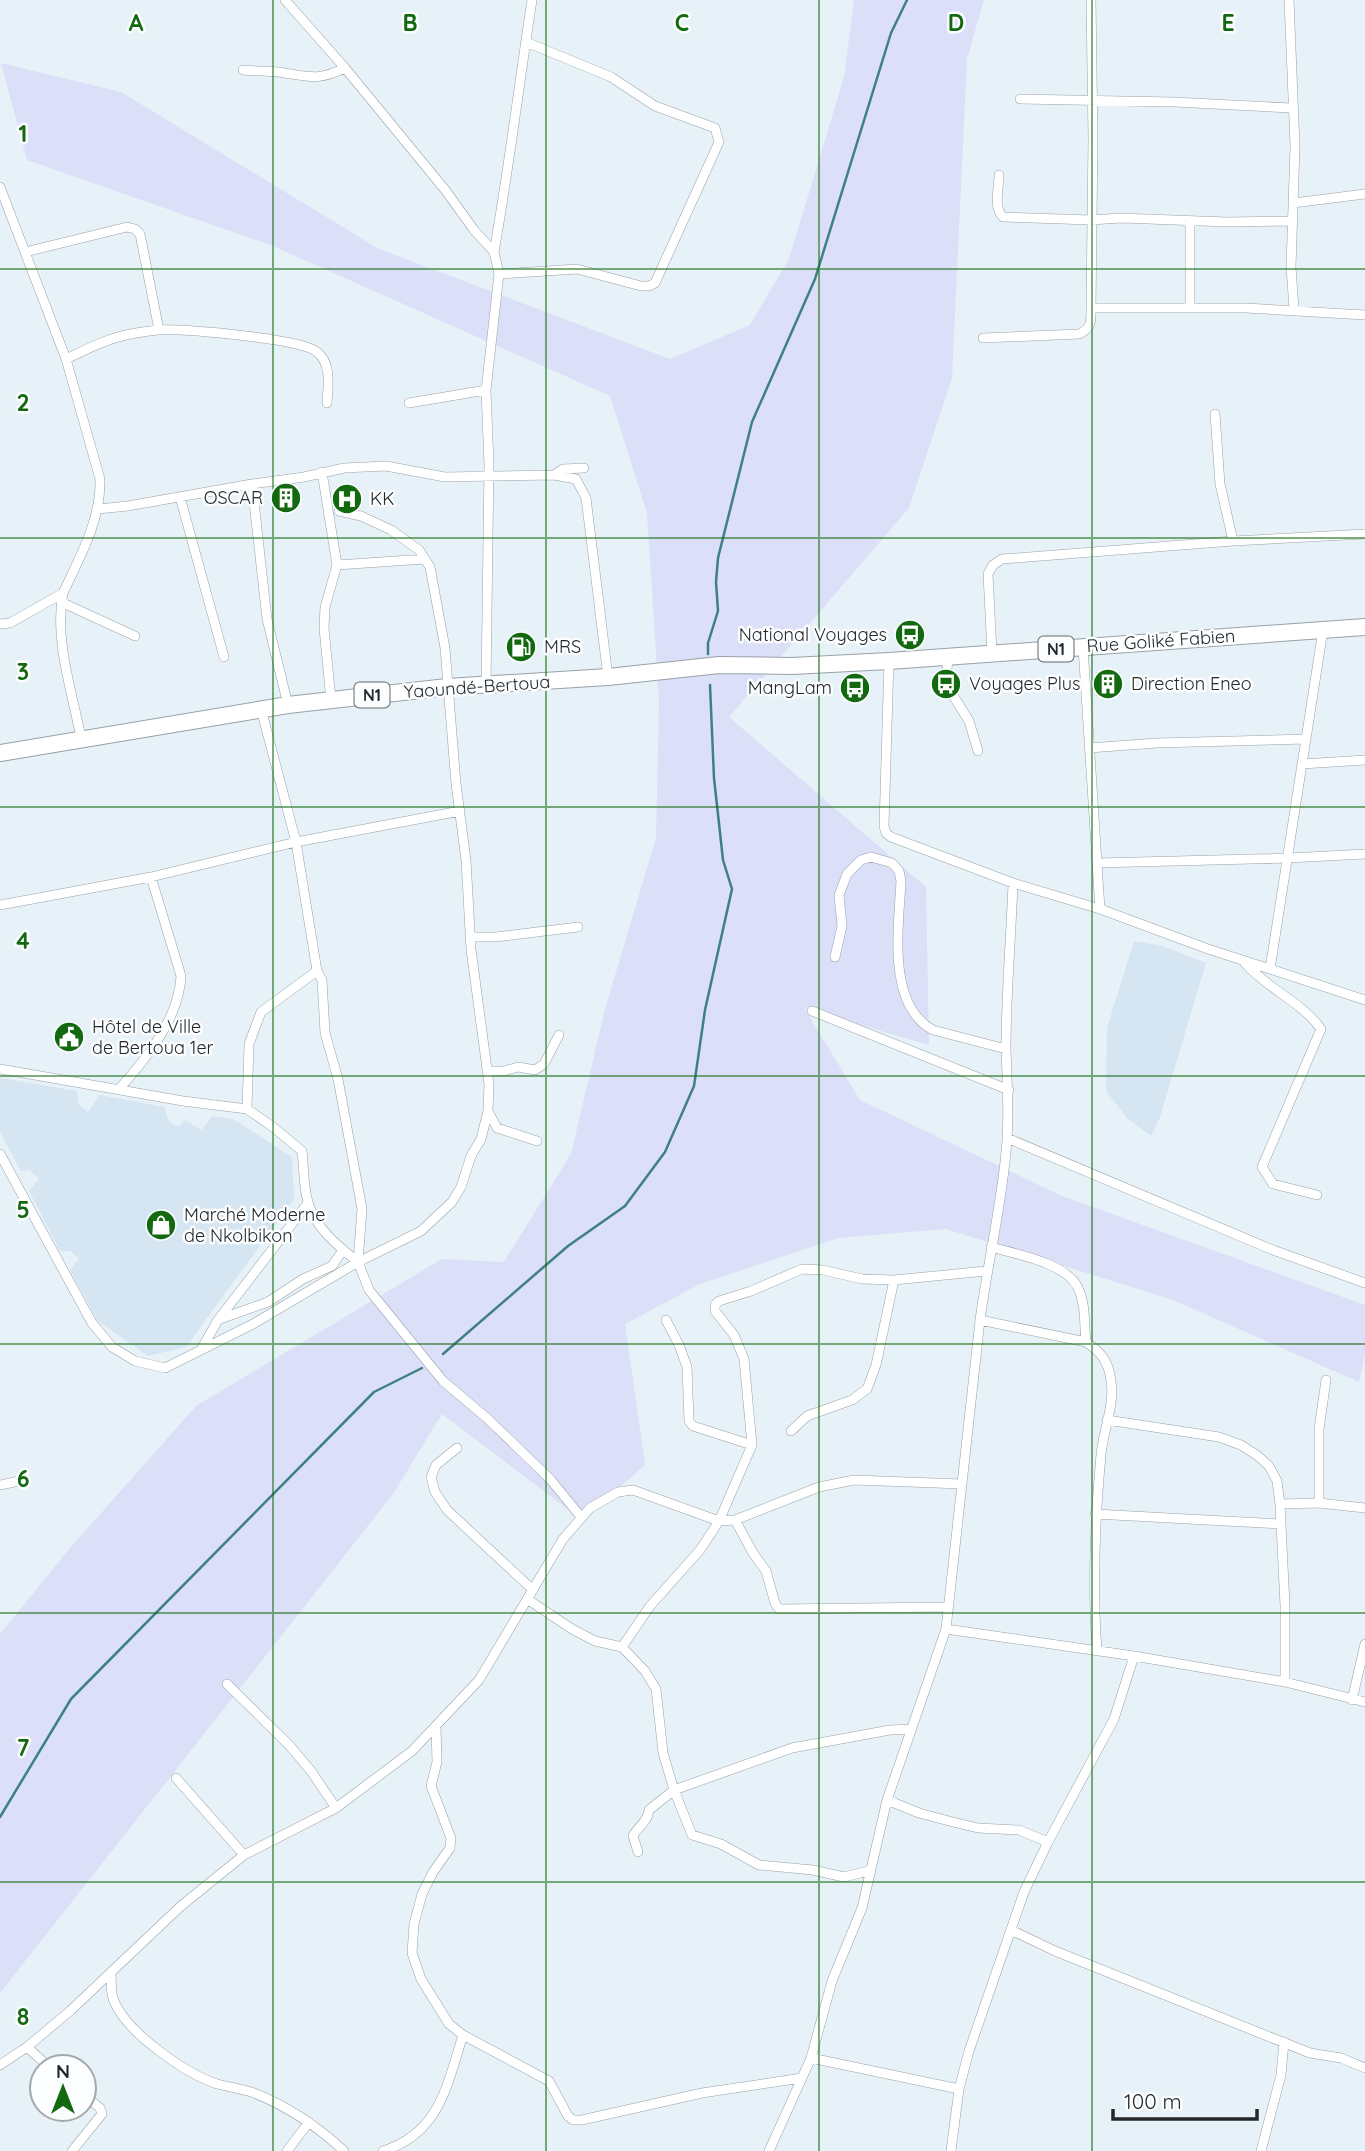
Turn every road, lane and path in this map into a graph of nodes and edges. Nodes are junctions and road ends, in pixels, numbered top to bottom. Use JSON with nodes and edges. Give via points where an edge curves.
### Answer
{"nodes":[{"id":1,"x":285,"y":0,"type":"edge"},
{"id":2,"x":533,"y":0,"type":"edge"},
{"id":3,"x":1091,"y":0,"type":"edge"},
{"id":4,"x":1289,"y":0,"type":"edge"},
{"id":5,"x":526,"y":42,"type":"junction"},
{"id":6,"x":345,"y":68,"type":"junction"},
{"id":7,"x":243,"y":70,"type":"dead end"},
{"id":8,"x":1020,"y":99,"type":"dead end"},
{"id":9,"x":1091,"y":101,"type":"junction"},
{"id":10,"x":1292,"y":108,"type":"junction"},
{"id":11,"x":999,"y":175,"type":"dead end"},
{"id":12,"x":0,"y":187,"type":"edge"},
{"id":13,"x":1365,"y":194,"type":"edge"},
{"id":14,"x":1293,"y":203,"type":"junction"},
{"id":15,"x":1091,"y":220,"type":"junction"},
{"id":16,"x":1190,"y":221,"type":"junction"},
{"id":17,"x":1292,"y":221,"type":"junction"},
{"id":18,"x":25,"y":252,"type":"junction"},
{"id":19,"x":494,"y":252,"type":"junction"},
{"id":20,"x":499,"y":274,"type":"junction"},
{"id":21,"x":1190,"y":307,"type":"junction"},
{"id":22,"x":1091,"y":308,"type":"junction"},
{"id":23,"x":1294,"y":309,"type":"junction"},
{"id":24,"x":1365,"y":315,"type":"edge"},
{"id":25,"x":159,"y":330,"type":"junction"},
{"id":26,"x":983,"y":338,"type":"dead end"},
{"id":27,"x":66,"y":359,"type":"junction"},
{"id":28,"x":486,"y":390,"type":"junction"},
{"id":29,"x":327,"y":403,"type":"dead end"},
{"id":30,"x":409,"y":404,"type":"dead end"},
{"id":31,"x":1215,"y":414,"type":"dead end"},
{"id":32,"x":584,"y":468,"type":"dead end"},
{"id":33,"x":322,"y":472,"type":"junction"},
{"id":34,"x":554,"y":475,"type":"junction"},
{"id":35,"x":488,"y":477,"type":"junction"},
{"id":36,"x":252,"y":484,"type":"junction"},
{"id":37,"x":180,"y":497,"type":"junction"},
{"id":38,"x":98,"y":509,"type":"junction"},
{"id":39,"x":339,"y":511,"type":"dead end"},
{"id":40,"x":1365,"y":534,"type":"edge"},
{"id":41,"x":1233,"y":541,"type":"junction"},
{"id":42,"x":425,"y":559,"type":"junction"},
{"id":43,"x":337,"y":565,"type":"junction"},
{"id":44,"x":62,"y":598,"type":"junction"},
{"id":45,"x":0,"y":624,"type":"edge"},
{"id":46,"x":1365,"y":627,"type":"edge"},
{"id":47,"x":1323,"y":630,"type":"junction"},
{"id":48,"x":135,"y":636,"type":"dead end"},
{"id":49,"x":1083,"y":647,"type":"junction"},
{"id":50,"x":992,"y":653,"type":"junction"},
{"id":51,"x":948,"y":656,"type":"junction"},
{"id":52,"x":224,"y":657,"type":"dead end"},
{"id":53,"x":890,"y":661,"type":"junction"},
{"id":54,"x":747,"y":666,"type":"joint"},
{"id":55,"x":608,"y":677,"type":"junction"},
{"id":56,"x":486,"y":686,"type":"junction"},
{"id":57,"x":447,"y":687,"type":"junction"},
{"id":58,"x":331,"y":700,"type":"junction"},
{"id":59,"x":288,"y":705,"type":"junction"},
{"id":60,"x":261,"y":709,"type":"junction"},
{"id":61,"x":81,"y":738,"type":"junction"},
{"id":62,"x":1306,"y":738,"type":"junction"},
{"id":63,"x":1089,"y":748,"type":"junction"},
{"id":64,"x":978,"y":751,"type":"dead end"},
{"id":65,"x":0,"y":753,"type":"edge"},
{"id":66,"x":1365,"y":761,"type":"edge"},
{"id":67,"x":1302,"y":764,"type":"junction"},
{"id":68,"x":460,"y":811,"type":"junction"},
{"id":69,"x":296,"y":842,"type":"junction"},
{"id":70,"x":1365,"y":854,"type":"edge"},
{"id":71,"x":1289,"y":858,"type":"junction"},
{"id":72,"x":1097,"y":863,"type":"junction"},
{"id":73,"x":150,"y":877,"type":"junction"},
{"id":74,"x":1013,"y":883,"type":"junction"},
{"id":75,"x":0,"y":905,"type":"edge"},
{"id":76,"x":1100,"y":909,"type":"junction"},
{"id":77,"x":578,"y":927,"type":"dead end"},
{"id":78,"x":472,"y":937,"type":"junction"},
{"id":79,"x":835,"y":957,"type":"dead end"},
{"id":80,"x":1243,"y":961,"type":"junction"},
{"id":81,"x":1270,"y":969,"type":"junction"},
{"id":82,"x":317,"y":971,"type":"junction"},
{"id":83,"x":1365,"y":1000,"type":"edge"},
{"id":84,"x":812,"y":1011,"type":"dead end"},
{"id":85,"x":559,"y":1035,"type":"dead end"},
{"id":86,"x":1006,"y":1049,"type":"junction"},
{"id":87,"x":0,"y":1069,"type":"edge"},
{"id":88,"x":487,"y":1071,"type":"junction"},
{"id":89,"x":120,"y":1088,"type":"junction"},
{"id":90,"x":1009,"y":1090,"type":"junction"},
{"id":91,"x":247,"y":1109,"type":"junction"},
{"id":92,"x":488,"y":1111,"type":"junction"},
{"id":93,"x":1007,"y":1138,"type":"junction"},
{"id":94,"x":537,"y":1141,"type":"dead end"},
{"id":95,"x":0,"y":1154,"type":"edge"},
{"id":96,"x":1317,"y":1195,"type":"dead end"},
{"id":97,"x":308,"y":1203,"type":"junction"},
{"id":98,"x":991,"y":1247,"type":"junction"},
{"id":99,"x":343,"y":1250,"type":"junction"},
{"id":100,"x":359,"y":1262,"type":"junction"},
{"id":101,"x":986,"y":1271,"type":"junction"},
{"id":102,"x":894,"y":1280,"type":"junction"},
{"id":103,"x":1365,"y":1283,"type":"edge"},
{"id":104,"x":218,"y":1320,"type":"junction"},
{"id":105,"x":666,"y":1320,"type":"dead end"},
{"id":106,"x":980,"y":1320,"type":"junction"},
{"id":107,"x":1086,"y":1342,"type":"junction"},
{"id":108,"x":201,"y":1350,"type":"junction"},
{"id":109,"x":1325,"y":1380,"type":"dead end"},
{"id":110,"x":1107,"y":1420,"type":"junction"},
{"id":111,"x":791,"y":1431,"type":"dead end"},
{"id":112,"x":752,"y":1445,"type":"junction"},
{"id":113,"x":457,"y":1448,"type":"dead end"},
{"id":114,"x":19,"y":1481,"type":"dead end"},
{"id":115,"x":962,"y":1484,"type":"junction"},
{"id":116,"x":0,"y":1485,"type":"edge"},
{"id":117,"x":1319,"y":1503,"type":"junction"},
{"id":118,"x":1280,"y":1504,"type":"junction"},
{"id":119,"x":1365,"y":1508,"type":"edge"},
{"id":120,"x":1095,"y":1514,"type":"junction"},
{"id":121,"x":581,"y":1517,"type":"junction"},
{"id":122,"x":735,"y":1520,"type":"junction"},
{"id":123,"x":719,"y":1521,"type":"junction"},
{"id":124,"x":1280,"y":1524,"type":"junction"},
{"id":125,"x":533,"y":1590,"type":"junction"},
{"id":126,"x":527,"y":1599,"type":"junction"},
{"id":127,"x":947,"y":1607,"type":"junction"},
{"id":128,"x":946,"y":1629,"type":"junction"},
{"id":129,"x":1365,"y":1644,"type":"edge"},
{"id":130,"x":622,"y":1647,"type":"junction"},
{"id":131,"x":1097,"y":1650,"type":"junction"},
{"id":132,"x":1133,"y":1656,"type":"junction"},
{"id":133,"x":1285,"y":1682,"type":"junction"},
{"id":134,"x":227,"y":1684,"type":"dead end"},
{"id":135,"x":1352,"y":1700,"type":"junction"},
{"id":136,"x":1365,"y":1702,"type":"edge"},
{"id":137,"x":436,"y":1726,"type":"junction"},
{"id":138,"x":912,"y":1729,"type":"junction"},
{"id":139,"x":176,"y":1778,"type":"dead end"},
{"id":140,"x":674,"y":1790,"type":"junction"},
{"id":141,"x":887,"y":1800,"type":"junction"},
{"id":142,"x":335,"y":1808,"type":"junction"},
{"id":143,"x":1048,"y":1842,"type":"junction"},
{"id":144,"x":638,"y":1853,"type":"dead end"},
{"id":145,"x":244,"y":1855,"type":"junction"},
{"id":146,"x":869,"y":1871,"type":"junction"},
{"id":147,"x":1011,"y":1930,"type":"junction"},
{"id":148,"x":111,"y":1974,"type":"junction"},
{"id":149,"x":463,"y":2035,"type":"junction"},
{"id":150,"x":1284,"y":2042,"type":"junction"},
{"id":151,"x":27,"y":2047,"type":"junction"},
{"id":152,"x":34,"y":2053,"type":"edge"},
{"id":153,"x":811,"y":2058,"type":"junction"},
{"id":154,"x":0,"y":2065,"type":"edge"},
{"id":155,"x":1365,"y":2068,"type":"edge"},
{"id":156,"x":802,"y":2078,"type":"junction"},
{"id":157,"x":959,"y":2089,"type":"junction"},
{"id":158,"x":309,"y":2122,"type":"junction"},
{"id":159,"x":95,"y":2123,"type":"edge"},
{"id":160,"x":72,"y":2151,"type":"edge"},
{"id":161,"x":287,"y":2151,"type":"edge"},
{"id":162,"x":344,"y":2151,"type":"edge"},
{"id":163,"x":383,"y":2151,"type":"edge"},
{"id":164,"x":769,"y":2151,"type":"edge"},
{"id":165,"x":951,"y":2151,"type":"edge"},
{"id":166,"x":1261,"y":2151,"type":"edge"}],
"edges":[{"from":1,"to":6,"type":"street"},
{"from":2,"to":5,"type":"street"},
{"from":3,"to":9,"type":"street"},
{"from":4,"to":10,"type":"street"},
{"from":5,"to":19,"type":"street"},
{"from":5,"to":20,"type":"street","via":[[611,78],[655,106],[715,128],[719,142],[655,283],[641,286],[577,269]]},
{"from":6,"to":7,"type":"street","via":[[311,78]]},
{"from":6,"to":19,"type":"street"},
{"from":8,"to":9,"type":"street"},
{"from":9,"to":10,"type":"street"},
{"from":9,"to":15,"type":"street"},
{"from":10,"to":14,"type":"street"},
{"from":11,"to":15,"type":"street","via":[[998,207],[1003,217]]},
{"from":12,"to":18,"type":"street"},
{"from":13,"to":14,"type":"street"},
{"from":14,"to":17,"type":"street"},
{"from":15,"to":16,"type":"street"},
{"from":15,"to":22,"type":"street"},
{"from":16,"to":17,"type":"street"},
{"from":16,"to":21,"type":"street"},
{"from":17,"to":23,"type":"street"},
{"from":18,"to":25,"type":"street","via":[[127,227],[135,229],[140,234]]},
{"from":18,"to":27,"type":"street"},
{"from":19,"to":20,"type":"street"},
{"from":20,"to":28,"type":"street"},
{"from":21,"to":22,"type":"street"},
{"from":21,"to":23,"type":"street"},
{"from":22,"to":26,"type":"street","via":[[1088,330],[1079,334]]},
{"from":23,"to":24,"type":"street"},
{"from":25,"to":27,"type":"street","via":[[108,340]]},
{"from":25,"to":29,"type":"street","via":[[301,344],[324,360]]},
{"from":27,"to":38,"type":"street","via":[[100,479]]},
{"from":28,"to":30,"type":"street"},
{"from":28,"to":35,"type":"street"},
{"from":31,"to":41,"type":"street","via":[[1220,484]]},
{"from":32,"to":34,"type":"street","via":[[563,469]]},
{"from":33,"to":35,"type":"street","via":[[386,466],[445,477]]},
{"from":33,"to":36,"type":"street"},
{"from":33,"to":43,"type":"street"},
{"from":34,"to":35,"type":"street"},
{"from":34,"to":55,"type":"street","via":[[576,478],[586,498]]},
{"from":35,"to":56,"type":"street"},
{"from":36,"to":37,"type":"street"},
{"from":36,"to":59,"type":"street","via":[[267,619]]},
{"from":37,"to":38,"type":"street"},
{"from":37,"to":52,"type":"street"},
{"from":38,"to":44,"type":"street"},
{"from":39,"to":42,"type":"street","via":[[391,530]]},
{"from":40,"to":41,"type":"street"},
{"from":41,"to":50,"type":"street","via":[[1002,559],[988,574]]},
{"from":42,"to":43,"type":"street"},
{"from":42,"to":57,"type":"street","via":[[445,648]]},
{"from":43,"to":58,"type":"street","via":[[324,628]]},
{"from":44,"to":45,"type":"street"},
{"from":44,"to":48,"type":"street"},
{"from":44,"to":61,"type":"street","via":[[60,628]]},
{"from":46,"to":47,"type":"highway","name":"Rue Goliké Fabien","number":"N1"},
{"from":47,"to":49,"type":"highway","name":"Rue Goliké Fabien","number":"N1"},
{"from":47,"to":62,"type":"street"},
{"from":49,"to":50,"type":"highway","name":"Rue Goliké Fabien","number":"N1"},
{"from":49,"to":63,"type":"street"},
{"from":50,"to":51,"type":"highway","name":"Rue Goliké Fabien","number":"N1"},
{"from":51,"to":53,"type":"highway","name":"Rue Goliké Fabien","number":"N1"},
{"from":51,"to":64,"type":"street","via":[[946,684],[969,721]]},
{"from":53,"to":54,"type":"highway","name":"Rue Goliké Fabien","number":"N1"},
{"from":53,"to":74,"type":"street","via":[[886,833]]},
{"from":54,"to":55,"type":"highway","name":"Yaoundé-Bertoua","number":"N1"},
{"from":55,"to":56,"type":"highway","name":"Yaoundé-Bertoua","number":"N1"},
{"from":56,"to":57,"type":"highway","name":"Yaoundé-Bertoua","number":"N1"},
{"from":57,"to":58,"type":"highway","name":"Yaoundé-Bertoua","number":"N1"},
{"from":57,"to":68,"type":"street"},
{"from":58,"to":59,"type":"highway","name":"Yaoundé-Bertoua","number":"N1"},
{"from":59,"to":60,"type":"highway","name":"Yaoundé-Bertoua","number":"N1"},
{"from":60,"to":61,"type":"highway","name":"Yaoundé-Bertoua","number":"N1"},
{"from":60,"to":69,"type":"street"},
{"from":61,"to":65,"type":"highway","name":"Yaoundé-Bertoua","number":"N1"},
{"from":62,"to":63,"type":"street"},
{"from":62,"to":67,"type":"street"},
{"from":63,"to":72,"type":"street"},
{"from":66,"to":67,"type":"street"},
{"from":67,"to":71,"type":"street"},
{"from":68,"to":69,"type":"street"},
{"from":68,"to":78,"type":"street"},
{"from":69,"to":73,"type":"street"},
{"from":69,"to":82,"type":"street"},
{"from":70,"to":71,"type":"street"},
{"from":71,"to":72,"type":"street"},
{"from":71,"to":81,"type":"street"},
{"from":72,"to":76,"type":"street"},
{"from":73,"to":75,"type":"street"},
{"from":73,"to":89,"type":"street","via":[[181,989],[147,1059]]},
{"from":74,"to":76,"type":"street"},
{"from":74,"to":86,"type":"street"},
{"from":76,"to":80,"type":"street"},
{"from":77,"to":78,"type":"street"},
{"from":78,"to":88,"type":"street"},
{"from":79,"to":86,"type":"street","via":[[842,926],[839,895],[847,874],[871,857],[892,863],[901,881],[898,966],[905,997],[923,1024],[933,1030]]},
{"from":80,"to":81,"type":"street"},
{"from":80,"to":96,"type":"street","via":[[1257,977],[1310,1013],[1321,1029],[1262,1167],[1273,1184]]},
{"from":81,"to":83,"type":"street"},
{"from":82,"to":91,"type":"street","via":[[261,1012],[249,1044]]},
{"from":82,"to":100,"type":"street","via":[[322,980],[325,1033],[362,1209]]},
{"from":84,"to":90,"type":"street"},
{"from":85,"to":88,"type":"street","via":[[551,1054],[535,1070]]},
{"from":86,"to":90,"type":"street"},
{"from":87,"to":89,"type":"street"},
{"from":88,"to":92,"type":"street"},
{"from":89,"to":91,"type":"street"},
{"from":90,"to":93,"type":"street"},
{"from":91,"to":97,"type":"street","via":[[302,1151]]},
{"from":92,"to":94,"type":"street","via":[[498,1128]]},
{"from":92,"to":100,"type":"street","via":[[481,1139],[452,1202],[421,1231]]},
{"from":93,"to":98,"type":"street"},
{"from":93,"to":103,"type":"street","via":[[1273,1250]]},
{"from":95,"to":108,"type":"street","via":[[92,1323],[112,1347],[135,1361],[164,1368]]},
{"from":97,"to":99,"type":"street","via":[[318,1224]]},
{"from":97,"to":104,"type":"street"},
{"from":98,"to":101,"type":"street"},
{"from":98,"to":107,"type":"street","via":[[1071,1276],[1082,1300]]},
{"from":99,"to":100,"type":"street"},
{"from":99,"to":104,"type":"street","via":[[332,1266],[268,1302]]},
{"from":100,"to":108,"type":"street"},
{"from":100,"to":121,"type":"street","via":[[369,1290],[443,1381],[551,1480]]},
{"from":101,"to":102,"type":"street"},
{"from":101,"to":106,"type":"street"},
{"from":102,"to":111,"type":"street","via":[[867,1389],[852,1400],[807,1416]]},
{"from":102,"to":112,"type":"street","via":[[802,1269],[715,1305],[744,1359]]},
{"from":104,"to":108,"type":"street"},
{"from":105,"to":112,"type":"street","via":[[687,1367],[693,1426]]},
{"from":106,"to":107,"type":"street"},
{"from":106,"to":115,"type":"street"},
{"from":107,"to":110,"type":"street","via":[[1108,1364],[1112,1384]]},
{"from":109,"to":117,"type":"street"},
{"from":110,"to":118,"type":"street","via":[[1219,1437],[1241,1445],[1269,1466],[1277,1481]]},
{"from":110,"to":120,"type":"street"},
{"from":112,"to":123,"type":"street"},
{"from":113,"to":125,"type":"street","via":[[436,1465],[431,1477],[435,1492],[447,1510]]},
{"from":114,"to":116,"type":"street"},
{"from":115,"to":122,"type":"street","via":[[854,1480],[819,1488]]},
{"from":115,"to":127,"type":"street"},
{"from":117,"to":118,"type":"street"},
{"from":117,"to":119,"type":"street"},
{"from":118,"to":124,"type":"street"},
{"from":120,"to":124,"type":"street"},
{"from":120,"to":131,"type":"street"},
{"from":121,"to":123,"type":"street","via":[[618,1492],[633,1490]]},
{"from":121,"to":125,"type":"street"},
{"from":122,"to":123,"type":"street"},
{"from":122,"to":127,"type":"street","via":[[766,1571],[779,1609]]},
{"from":123,"to":130,"type":"street"},
{"from":124,"to":133,"type":"street"},
{"from":125,"to":126,"type":"street"},
{"from":126,"to":130,"type":"street","via":[[595,1641]]},
{"from":126,"to":137,"type":"street","via":[[478,1680]]},
{"from":127,"to":128,"type":"street"},
{"from":128,"to":131,"type":"street"},
{"from":128,"to":138,"type":"street"},
{"from":129,"to":135,"type":"street"},
{"from":130,"to":140,"type":"street","via":[[656,1689],[663,1753]]},
{"from":131,"to":132,"type":"street"},
{"from":132,"to":133,"type":"street"},
{"from":132,"to":143,"type":"street","via":[[1114,1719]]},
{"from":133,"to":135,"type":"street"},
{"from":134,"to":142,"type":"street","via":[[289,1745]]},
{"from":135,"to":136,"type":"street"},
{"from":137,"to":142,"type":"street","via":[[396,1764]]},
{"from":137,"to":149,"type":"street","via":[[437,1762],[431,1786],[451,1838],[450,1848],[422,1894],[412,1953],[434,2001],[449,2024]]},
{"from":138,"to":140,"type":"street","via":[[792,1748]]},
{"from":138,"to":141,"type":"street"},
{"from":139,"to":145,"type":"street"},
{"from":140,"to":144,"type":"street","via":[[649,1810],[637,1829],[633,1836]]},
{"from":140,"to":146,"type":"street","via":[[692,1835],[721,1844],[759,1865],[844,1877]]},
{"from":141,"to":143,"type":"street","via":[[949,1821],[1018,1830]]},
{"from":141,"to":146,"type":"street"},
{"from":142,"to":145,"type":"street"},
{"from":143,"to":147,"type":"street"},
{"from":145,"to":148,"type":"street","via":[[181,1906]]},
{"from":146,"to":153,"type":"street","via":[[862,1908],[832,1981]]},
{"from":147,"to":150,"type":"street"},
{"from":147,"to":157,"type":"street"},
{"from":148,"to":151,"type":"street"},
{"from":148,"to":158,"type":"street","via":[[116,2006],[167,2056],[196,2075],[254,2093]]},
{"from":149,"to":156,"type":"street","via":[[549,2081],[573,2119]]},
{"from":149,"to":163,"type":"street","via":[[432,2119],[415,2136]]},
{"from":150,"to":155,"type":"street"},
{"from":150,"to":166,"type":"street","via":[[1281,2075]]},
{"from":151,"to":152,"type":"street"},
{"from":151,"to":154,"type":"street"},
{"from":153,"to":156,"type":"street"},
{"from":153,"to":157,"type":"street"},
{"from":156,"to":164,"type":"street"},
{"from":157,"to":165,"type":"street"},
{"from":158,"to":161,"type":"street"},
{"from":158,"to":162,"type":"street"},
{"from":159,"to":160,"type":"street"}]}
